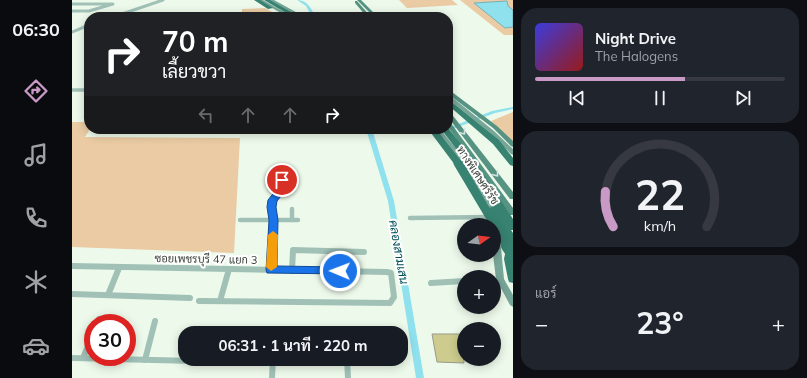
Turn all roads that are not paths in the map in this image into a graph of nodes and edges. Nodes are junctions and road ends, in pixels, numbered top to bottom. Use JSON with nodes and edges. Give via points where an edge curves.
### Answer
{"nodes":[{"id":1,"x":77,"y":0,"type":"edge"},
{"id":2,"x":163,"y":0,"type":"edge"},
{"id":3,"x":256,"y":0,"type":"edge"},
{"id":4,"x":260,"y":0,"type":"edge"},
{"id":5,"x":266,"y":0,"type":"edge"},
{"id":6,"x":272,"y":0,"type":"edge"},
{"id":7,"x":351,"y":0,"type":"edge"},
{"id":8,"x":354,"y":0,"type":"edge"},
{"id":9,"x":359,"y":0,"type":"edge"},
{"id":10,"x":364,"y":0,"type":"edge"},
{"id":11,"x":72,"y":4,"type":"edge"},
{"id":12,"x":367,"y":6,"type":"junction"},
{"id":13,"x":72,"y":11,"type":"edge"},
{"id":14,"x":128,"y":12,"type":"edge"},
{"id":15,"x":278,"y":12,"type":"edge"},
{"id":16,"x":282,"y":12,"type":"edge"},
{"id":17,"x":292,"y":12,"type":"edge"},
{"id":18,"x":293,"y":12,"type":"edge"},
{"id":19,"x":361,"y":12,"type":"edge"},
{"id":20,"x":365,"y":12,"type":"edge"},
{"id":21,"x":372,"y":12,"type":"edge"},
{"id":22,"x":376,"y":12,"type":"edge"},
{"id":23,"x":84,"y":27,"type":"edge"},
{"id":24,"x":72,"y":32,"type":"edge"},
{"id":25,"x":72,"y":91,"type":"edge"},
{"id":26,"x":84,"y":91,"type":"edge"},
{"id":27,"x":453,"y":95,"type":"edge"},
{"id":28,"x":453,"y":100,"type":"edge"},
{"id":29,"x":453,"y":105,"type":"edge"},
{"id":30,"x":453,"y":118,"type":"edge"},
{"id":31,"x":453,"y":130,"type":"edge"},
{"id":32,"x":436,"y":134,"type":"edge"},
{"id":33,"x":443,"y":134,"type":"edge"},
{"id":34,"x":444,"y":134,"type":"edge"},
{"id":35,"x":513,"y":145,"type":"edge"},
{"id":36,"x":513,"y":153,"type":"edge"},
{"id":37,"x":513,"y":163,"type":"edge"},
{"id":38,"x":282,"y":180,"type":"dead end"},
{"id":39,"x":513,"y":197,"type":"edge"},
{"id":40,"x":292,"y":209,"type":"dead end"},
{"id":41,"x":494,"y":213,"type":"junction"},
{"id":42,"x":513,"y":213,"type":"edge"},
{"id":43,"x":410,"y":218,"type":"dead end"},
{"id":44,"x":240,"y":220,"type":"dead end"},
{"id":45,"x":273,"y":220,"type":"junction"},
{"id":46,"x":513,"y":227,"type":"edge"},
{"id":47,"x":513,"y":239,"type":"edge"},
{"id":48,"x":364,"y":252,"type":"dead end"},
{"id":49,"x":513,"y":255,"type":"edge"},
{"id":50,"x":72,"y":266,"type":"edge"},
{"id":51,"x":119,"y":268,"type":"junction"},
{"id":52,"x":229,"y":269,"type":"junction"},
{"id":53,"x":271,"y":270,"type":"junction"},
{"id":54,"x":498,"y":270,"type":"edge"},
{"id":55,"x":292,"y":271,"type":"junction"},
{"id":56,"x":513,"y":279,"type":"edge"},
{"id":57,"x":457,"y":281,"type":"edge"},
{"id":58,"x":431,"y":283,"type":"dead end"},
{"id":59,"x":501,"y":285,"type":"edge"},
{"id":60,"x":72,"y":294,"type":"edge"},
{"id":61,"x":108,"y":295,"type":"junction"},
{"id":62,"x":190,"y":298,"type":"dead end"},
{"id":63,"x":198,"y":301,"type":"dead end"},
{"id":64,"x":220,"y":301,"type":"junction"},
{"id":65,"x":513,"y":303,"type":"edge"},
{"id":66,"x":155,"y":321,"type":"dead end"},
{"id":67,"x":72,"y":358,"type":"edge"},
{"id":68,"x":83,"y":358,"type":"joint"},
{"id":69,"x":145,"y":360,"type":"junction"},
{"id":70,"x":178,"y":360,"type":"edge"},
{"id":71,"x":272,"y":366,"type":"edge"},
{"id":72,"x":347,"y":366,"type":"edge"},
{"id":73,"x":272,"y":378,"type":"edge"},
{"id":74,"x":348,"y":378,"type":"edge"}],
"edges":[{"from":1,"to":11,"type":"street"},
{"from":2,"to":14,"type":"street"},
{"from":3,"to":15,"type":"highway"},
{"from":4,"to":16,"type":"main road"},
{"from":5,"to":17,"type":"highway"},
{"from":6,"to":18,"type":"main road"},
{"from":7,"to":19,"type":"main road"},
{"from":8,"to":20,"type":"main road"},
{"from":9,"to":12,"type":"main road"},
{"from":10,"to":12,"type":"main road"},
{"from":10,"to":22,"type":"main road"},
{"from":11,"to":13,"type":"street","via":[[113,4],[89,11]]},
{"from":12,"to":21,"type":"main road"},
{"from":23,"to":24,"type":"street"},
{"from":25,"to":26,"type":"street"},
{"from":27,"to":35,"type":"main road","via":[[495,127]]},
{"from":28,"to":36,"type":"main road"},
{"from":29,"to":37,"type":"highway","via":[[496,142]]},
{"from":30,"to":39,"type":"main road","one_way":true},
{"from":31,"to":42,"type":"main road"},
{"from":32,"to":49,"type":"highway","name":"ทางพิเศษศรีรัช","bridge":true,"via":[[458,163]]},
{"from":33,"to":41,"type":"main road"},
{"from":34,"to":46,"type":"highway","name":"ทางพิเศษศรีรัช","via":[[474,166]]},
{"from":38,"to":45,"type":"street","via":[[280,191],[272,200]]},
{"from":40,"to":45,"type":"street","via":[[295,220]]},
{"from":41,"to":43,"type":"street"},
{"from":41,"to":47,"type":"highway"},
{"from":41,"to":54,"type":"main road"},
{"from":44,"to":45,"type":"street"},
{"from":45,"to":53,"type":"street"},
{"from":47,"to":56,"type":"highway","via":[[509,259]]},
{"from":48,"to":55,"type":"street","via":[[293,250]]},
{"from":50,"to":51,"type":"street","name":"ซอยเพชรบุรี 47 แยก 3"},
{"from":51,"to":52,"type":"street","name":"ซอยเพชรบุรี 47 แยก 3"},
{"from":51,"to":61,"type":"street"},
{"from":52,"to":53,"type":"street","name":"ซอยเพชรบุรี 47 แยก 3"},
{"from":52,"to":64,"type":"street"},
{"from":53,"to":55,"type":"street","name":"ซอยเพชรบุรี 47 แยก 3"},
{"from":55,"to":64,"type":"street","name":"ซอยเพชรบุรี 47 แยก 3","via":[[391,273],[394,297],[390,303]]},
{"from":57,"to":58,"type":"street"},
{"from":59,"to":65,"type":"main road"},
{"from":60,"to":61,"type":"street"},
{"from":61,"to":62,"type":"street"},
{"from":63,"to":64,"type":"street"},
{"from":66,"to":69,"type":"street"},
{"from":67,"to":68,"type":"street"},
{"from":68,"to":69,"type":"street"},
{"from":69,"to":70,"type":"street"},
{"from":71,"to":73,"type":"street"},
{"from":72,"to":74,"type":"street"}]}
